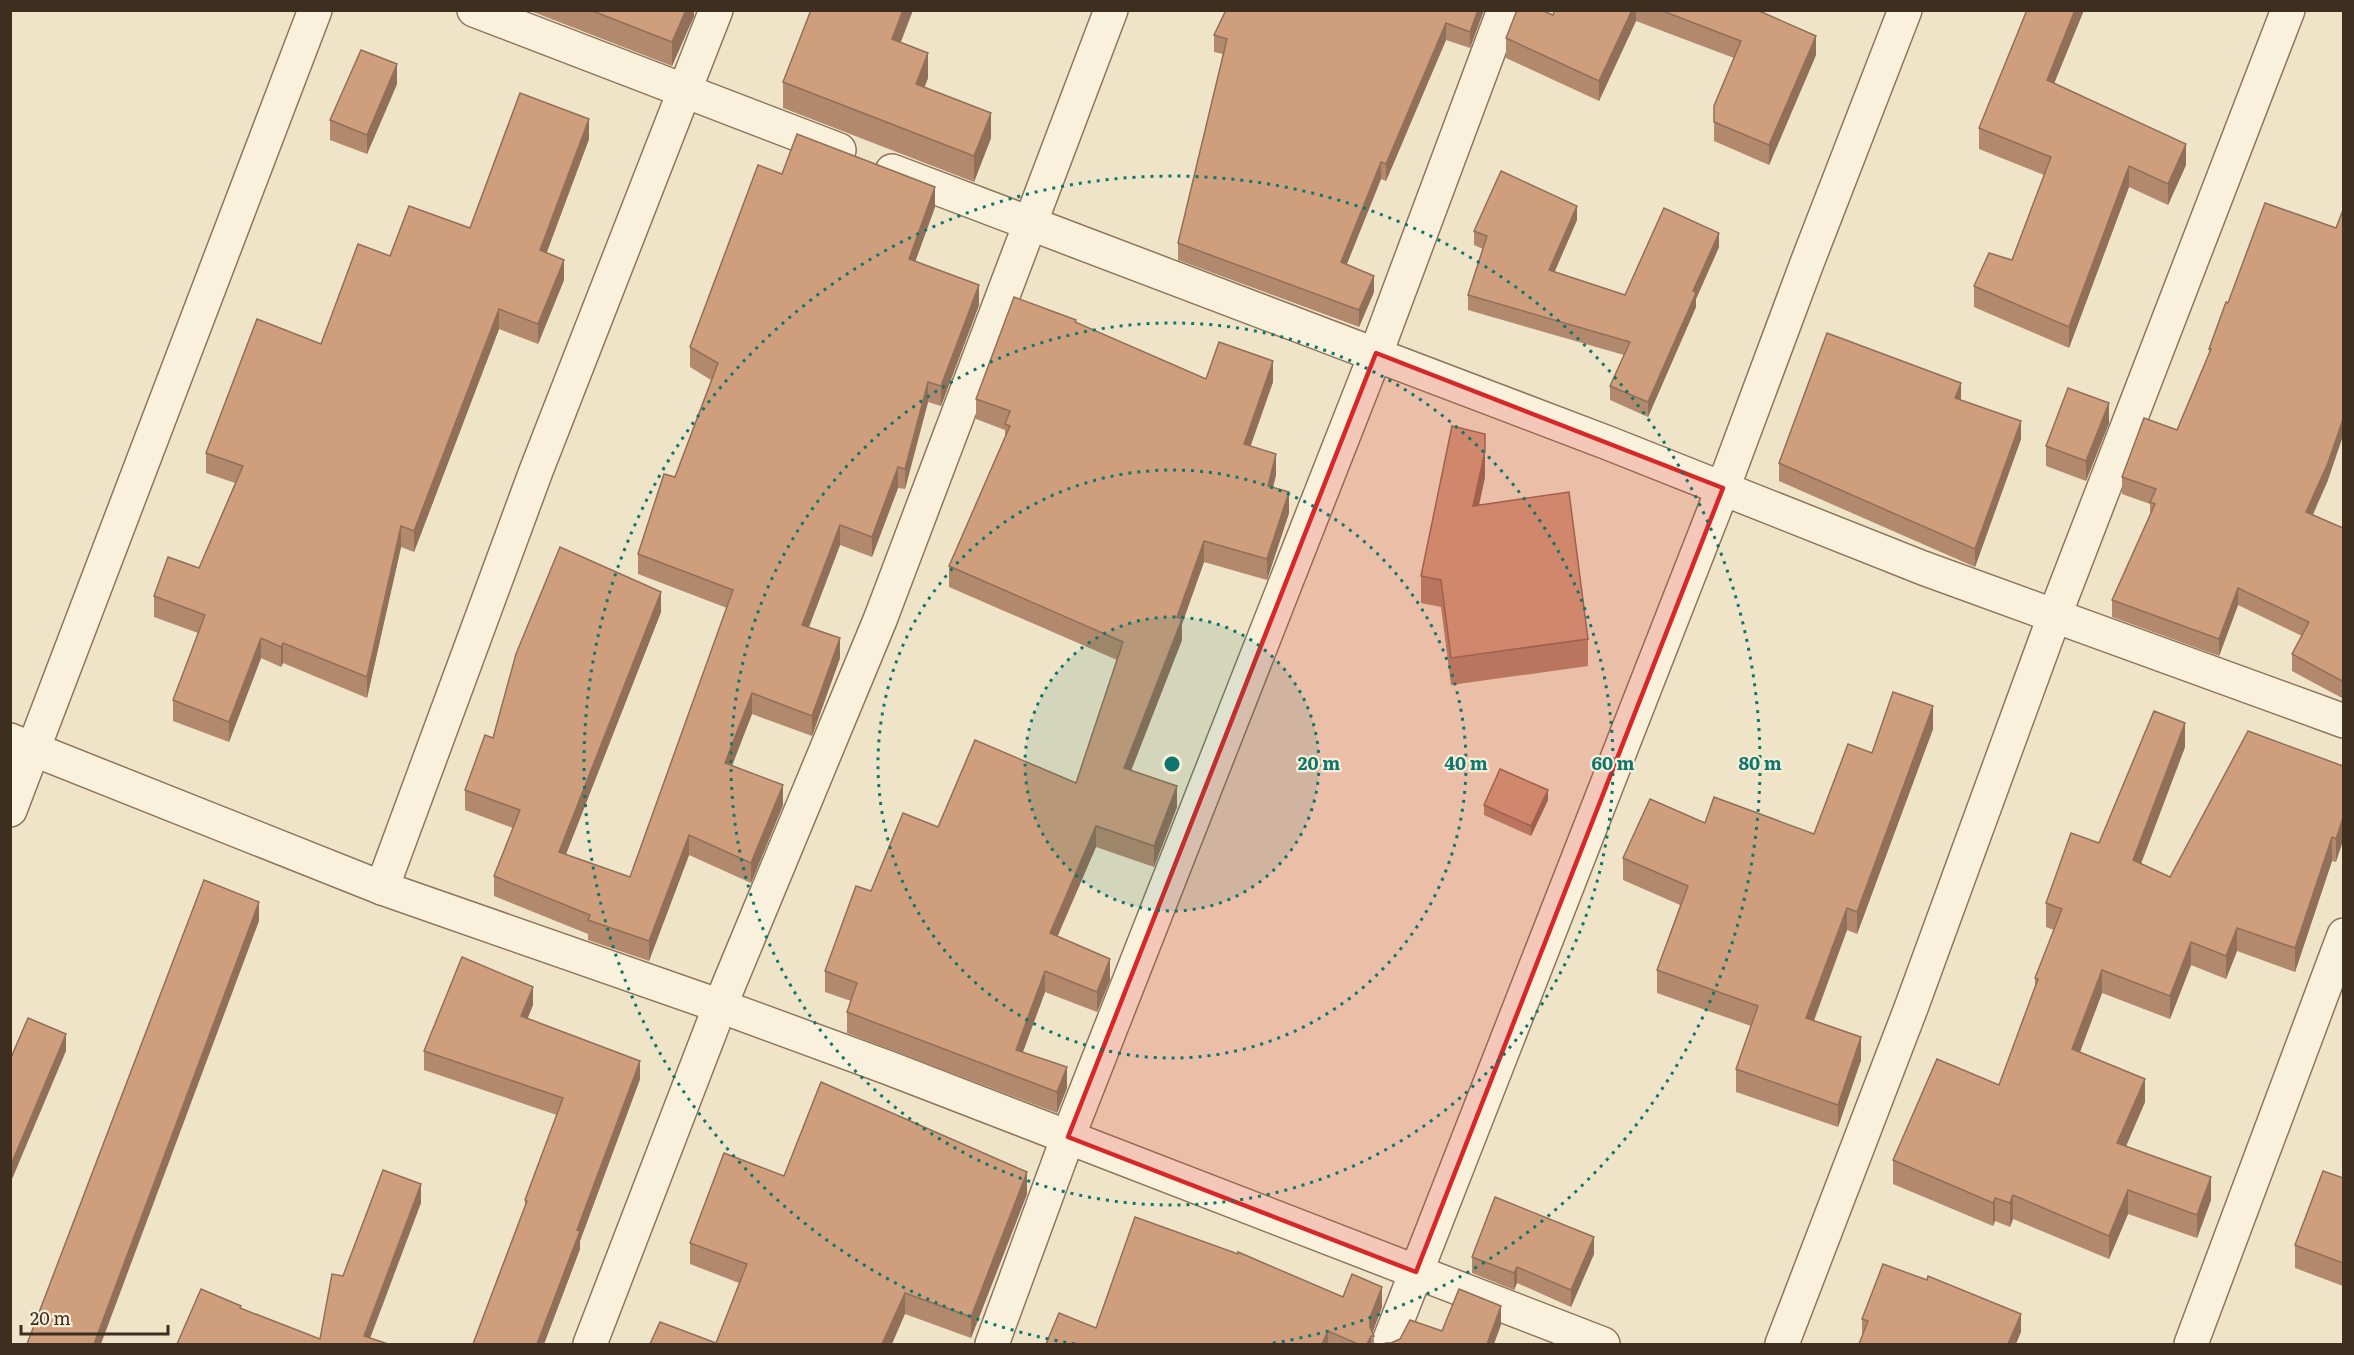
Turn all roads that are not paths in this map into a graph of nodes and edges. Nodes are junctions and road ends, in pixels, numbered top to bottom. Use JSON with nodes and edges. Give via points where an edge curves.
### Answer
{"nodes":[{"id":1,"x":315,"y":10,"type":"edge"},
{"id":2,"x":474,"y":10,"type":"edge"},
{"id":3,"x":716,"y":10,"type":"edge"},
{"id":4,"x":1111,"y":10,"type":"edge"},
{"id":5,"x":1504,"y":10,"type":"edge"},
{"id":6,"x":1905,"y":10,"type":"edge"},
{"id":7,"x":2288,"y":10,"type":"edge"},
{"id":8,"x":686,"y":91,"type":"junction"},
{"id":9,"x":1032,"y":224,"type":"junction"},
{"id":10,"x":1376,"y":353,"type":"junction"},
{"id":11,"x":1723,"y":488,"type":"junction"},
{"id":12,"x":2054,"y":617,"type":"junction"},
{"id":13,"x":2343,"y":721,"type":"edge"},
{"id":14,"x":22,"y":745,"type":"edge"},
{"id":15,"x":10,"y":810,"type":"edge"},
{"id":16,"x":382,"y":888,"type":"junction"},
{"id":17,"x":2343,"y":936,"type":"edge"},
{"id":18,"x":720,"y":1006,"type":"junction"},
{"id":19,"x":1068,"y":1137,"type":"junction"},
{"id":20,"x":1416,"y":1272,"type":"junction"},
{"id":21,"x":590,"y":1344,"type":"edge"},
{"id":22,"x":992,"y":1344,"type":"edge"},
{"id":23,"x":1388,"y":1344,"type":"edge"},
{"id":24,"x":1603,"y":1344,"type":"edge"},
{"id":25,"x":1782,"y":1344,"type":"edge"},
{"id":26,"x":2191,"y":1344,"type":"edge"}],
"edges":[{"from":1,"to":14,"type":"street"},
{"from":2,"to":8,"type":"street"},
{"from":3,"to":8,"type":"street"},
{"from":4,"to":9,"type":"street"},
{"from":5,"to":10,"type":"street"},
{"from":6,"to":11,"type":"street"},
{"from":7,"to":12,"type":"street"},
{"from":8,"to":9,"type":"street"},
{"from":8,"to":16,"type":"street","via":[[536,471]]},
{"from":9,"to":10,"type":"street"},
{"from":9,"to":18,"type":"street","via":[[880,621]]},
{"from":10,"to":11,"type":"street"},
{"from":10,"to":19,"type":"street"},
{"from":11,"to":12,"type":"street"},
{"from":11,"to":20,"type":"street"},
{"from":12,"to":13,"type":"street"},
{"from":12,"to":25,"type":"street","via":[[1911,1008]]},
{"from":14,"to":15,"type":"street"},
{"from":14,"to":16,"type":"street"},
{"from":16,"to":18,"type":"street"},
{"from":17,"to":26,"type":"street"},
{"from":18,"to":19,"type":"street"},
{"from":18,"to":21,"type":"street"},
{"from":19,"to":20,"type":"street"},
{"from":19,"to":22,"type":"street"},
{"from":20,"to":23,"type":"street"},
{"from":20,"to":24,"type":"street"}]}
